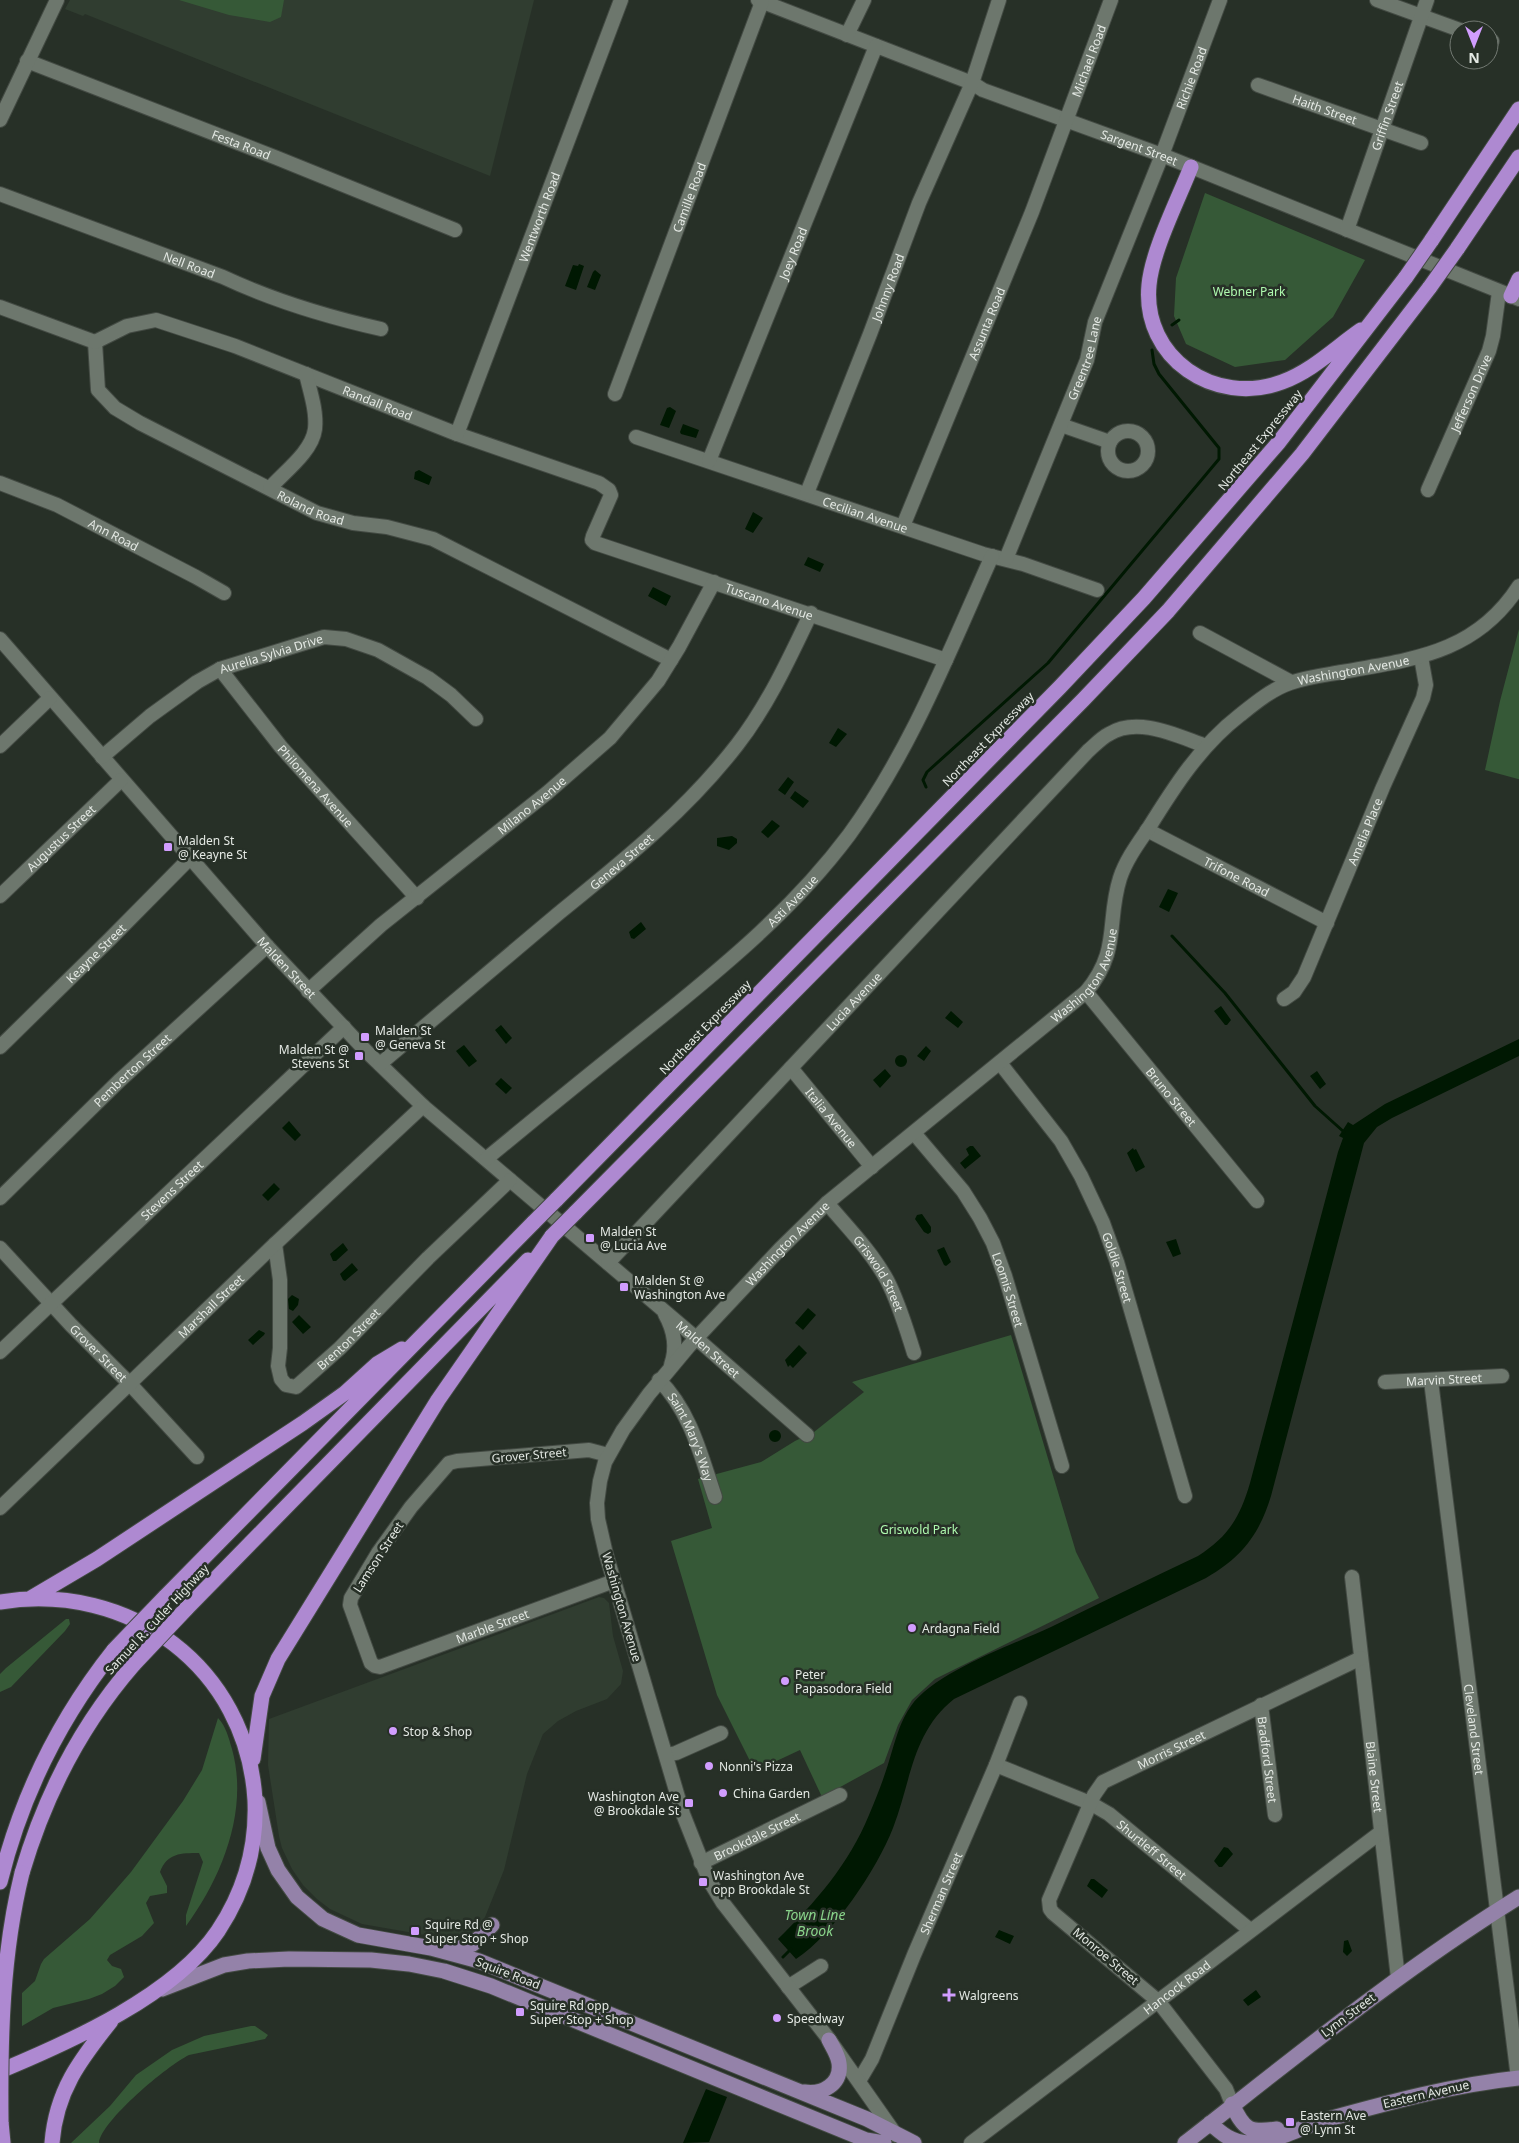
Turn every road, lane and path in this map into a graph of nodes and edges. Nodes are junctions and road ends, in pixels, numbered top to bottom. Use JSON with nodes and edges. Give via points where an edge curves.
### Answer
{"nodes":[{"id":1,"x":57,"y":0,"type":"edge"},
{"id":2,"x":621,"y":0,"type":"edge"},
{"id":3,"x":864,"y":0,"type":"edge"},
{"id":4,"x":998,"y":0,"type":"edge"},
{"id":5,"x":1111,"y":0,"type":"edge"},
{"id":6,"x":1220,"y":0,"type":"edge"},
{"id":7,"x":1377,"y":0,"type":"edge"},
{"id":8,"x":1427,"y":0,"type":"edge"},
{"id":9,"x":760,"y":1,"type":"edge"},
{"id":10,"x":1421,"y":16,"type":"junction"},
{"id":11,"x":1449,"y":26,"type":"edge"},
{"id":12,"x":847,"y":35,"type":"junction"},
{"id":13,"x":876,"y":46,"type":"junction"},
{"id":14,"x":27,"y":62,"type":"junction"},
{"id":15,"x":972,"y":83,"type":"junction"},
{"id":16,"x":1258,"y":85,"type":"dead end"},
{"id":17,"x":1519,"y":110,"type":"edge"},
{"id":18,"x":0,"y":120,"type":"edge"},
{"id":19,"x":1066,"y":120,"type":"junction"},
{"id":20,"x":1383,"y":130,"type":"junction"},
{"id":21,"x":1421,"y":142,"type":"dead end"},
{"id":22,"x":1162,"y":156,"type":"junction"},
{"id":23,"x":1519,"y":157,"type":"edge"},
{"id":24,"x":1191,"y":167,"type":"junction"},
{"id":25,"x":0,"y":194,"type":"edge"},
{"id":26,"x":455,"y":230,"type":"dead end"},
{"id":27,"x":1347,"y":230,"type":"junction"},
{"id":28,"x":1519,"y":279,"type":"edge"},
{"id":29,"x":1510,"y":296,"type":"edge"},
{"id":30,"x":0,"y":307,"type":"edge"},
{"id":31,"x":1371,"y":324,"type":"junction"},
{"id":32,"x":381,"y":329,"type":"dead end"},
{"id":33,"x":95,"y":342,"type":"junction"},
{"id":34,"x":306,"y":374,"type":"junction"},
{"id":35,"x":615,"y":394,"type":"dead end"},
{"id":36,"x":1061,"y":425,"type":"junction"},
{"id":37,"x":457,"y":434,"type":"junction"},
{"id":38,"x":636,"y":437,"type":"dead end"},
{"id":39,"x":1110,"y":442,"type":"dead end"},
{"id":40,"x":709,"y":461,"type":"junction"},
{"id":41,"x":0,"y":483,"type":"edge"},
{"id":42,"x":270,"y":488,"type":"junction"},
{"id":43,"x":1428,"y":490,"type":"dead end"},
{"id":44,"x":807,"y":493,"type":"junction"},
{"id":45,"x":903,"y":526,"type":"junction"},
{"id":46,"x":593,"y":541,"type":"joint"},
{"id":47,"x":992,"y":556,"type":"junction"},
{"id":48,"x":1006,"y":559,"type":"junction"},
{"id":49,"x":714,"y":582,"type":"junction"},
{"id":50,"x":1519,"y":586,"type":"edge"},
{"id":51,"x":1097,"y":590,"type":"dead end"},
{"id":52,"x":224,"y":593,"type":"dead end"},
{"id":53,"x":810,"y":613,"type":"junction"},
{"id":54,"x":1200,"y":632,"type":"dead end"},
{"id":55,"x":0,"y":639,"type":"edge"},
{"id":56,"x":1421,"y":657,"type":"junction"},
{"id":57,"x":671,"y":660,"type":"junction"},
{"id":58,"x":946,"y":660,"type":"junction"},
{"id":59,"x":220,"y":669,"type":"junction"},
{"id":60,"x":1291,"y":682,"type":"junction"},
{"id":61,"x":50,"y":698,"type":"junction"},
{"id":62,"x":476,"y":719,"type":"dead end"},
{"id":63,"x":0,"y":746,"type":"edge"},
{"id":64,"x":1206,"y":746,"type":"junction"},
{"id":65,"x":102,"y":757,"type":"junction"},
{"id":66,"x":122,"y":780,"type":"junction"},
{"id":67,"x":1147,"y":830,"type":"junction"},
{"id":68,"x":190,"y":858,"type":"junction"},
{"id":69,"x":0,"y":896,"type":"edge"},
{"id":70,"x":417,"y":898,"type":"junction"},
{"id":71,"x":1327,"y":923,"type":"junction"},
{"id":72,"x":267,"y":946,"type":"junction"},
{"id":73,"x":308,"y":991,"type":"junction"},
{"id":74,"x":1086,"y":992,"type":"junction"},
{"id":75,"x":1284,"y":999,"type":"dead end"},
{"id":76,"x":344,"y":1027,"type":"junction"},
{"id":77,"x":0,"y":1047,"type":"edge"},
{"id":78,"x":1000,"y":1063,"type":"junction"},
{"id":79,"x":380,"y":1064,"type":"junction"},
{"id":80,"x":792,"y":1068,"type":"junction"},
{"id":81,"x":424,"y":1106,"type":"junction"},
{"id":82,"x":914,"y":1133,"type":"junction"},
{"id":83,"x":486,"y":1159,"type":"junction"},
{"id":84,"x":872,"y":1167,"type":"junction"},
{"id":85,"x":510,"y":1180,"type":"junction"},
{"id":86,"x":0,"y":1198,"type":"edge"},
{"id":87,"x":1257,"y":1201,"type":"dead end"},
{"id":88,"x":827,"y":1203,"type":"junction"},
{"id":89,"x":552,"y":1236,"type":"junction"},
{"id":90,"x":276,"y":1244,"type":"junction"},
{"id":91,"x":0,"y":1248,"type":"edge"},
{"id":92,"x":611,"y":1259,"type":"junction"},
{"id":93,"x":51,"y":1304,"type":"junction"},
{"id":94,"x":662,"y":1309,"type":"junction"},
{"id":95,"x":420,"y":1338,"type":"junction"},
{"id":96,"x":696,"y":1338,"type":"junction"},
{"id":97,"x":0,"y":1352,"type":"edge"},
{"id":98,"x":914,"y":1353,"type":"dead end"},
{"id":99,"x":669,"y":1369,"type":"junction"},
{"id":100,"x":1502,"y":1376,"type":"dead end"},
{"id":101,"x":659,"y":1380,"type":"junction"},
{"id":102,"x":1431,"y":1381,"type":"junction"},
{"id":103,"x":1385,"y":1382,"type":"dead end"},
{"id":104,"x":130,"y":1384,"type":"junction"},
{"id":105,"x":807,"y":1435,"type":"dead end"},
{"id":106,"x":608,"y":1455,"type":"junction"},
{"id":107,"x":198,"y":1457,"type":"dead end"},
{"id":108,"x":449,"y":1463,"type":"joint"},
{"id":109,"x":1062,"y":1466,"type":"dead end"},
{"id":110,"x":1185,"y":1496,"type":"dead end"},
{"id":111,"x":715,"y":1497,"type":"dead end"},
{"id":112,"x":0,"y":1508,"type":"edge"},
{"id":113,"x":1352,"y":1577,"type":"dead end"},
{"id":114,"x":614,"y":1581,"type":"junction"},
{"id":115,"x":29,"y":1600,"type":"junction"},
{"id":116,"x":0,"y":1602,"type":"edge"},
{"id":117,"x":1361,"y":1658,"type":"junction"},
{"id":118,"x":372,"y":1663,"type":"joint"},
{"id":119,"x":1020,"y":1703,"type":"dead end"},
{"id":120,"x":1261,"y":1705,"type":"junction"},
{"id":121,"x":721,"y":1733,"type":"dead end"},
{"id":122,"x":666,"y":1755,"type":"junction"},
{"id":123,"x":996,"y":1765,"type":"junction"},
{"id":124,"x":252,"y":1773,"type":"junction"},
{"id":125,"x":840,"y":1795,"type":"dead end"},
{"id":126,"x":1090,"y":1804,"type":"junction"},
{"id":127,"x":1275,"y":1815,"type":"dead end"},
{"id":128,"x":1381,"y":1832,"type":"junction"},
{"id":129,"x":701,"y":1862,"type":"junction"},
{"id":130,"x":0,"y":1882,"type":"edge"},
{"id":131,"x":1519,"y":1897,"type":"edge"},
{"id":132,"x":1049,"y":1906,"type":"joint"},
{"id":133,"x":1496,"y":1911,"type":"junction"},
{"id":134,"x":492,"y":1925,"type":"dead end"},
{"id":135,"x":1250,"y":1930,"type":"junction"},
{"id":136,"x":448,"y":1952,"type":"junction"},
{"id":137,"x":821,"y":1966,"type":"dead end"},
{"id":138,"x":1398,"y":1978,"type":"junction"},
{"id":139,"x":788,"y":1987,"type":"junction"},
{"id":140,"x":152,"y":1993,"type":"junction"},
{"id":141,"x":1158,"y":2001,"type":"junction"},
{"id":142,"x":115,"y":2015,"type":"junction"},
{"id":143,"x":829,"y":2040,"type":"junction"},
{"id":144,"x":0,"y":2071,"type":"edge"},
{"id":145,"x":1518,"y":2078,"type":"edge"},
{"id":146,"x":859,"y":2081,"type":"junction"},
{"id":147,"x":796,"y":2090,"type":"junction"},
{"id":148,"x":1232,"y":2104,"type":"junction"},
{"id":149,"x":1210,"y":2123,"type":"junction"},
{"id":150,"x":1306,"y":2126,"type":"junction"},
{"id":151,"x":892,"y":2139,"type":"edge"},
{"id":152,"x":3,"y":2143,"type":"edge"},
{"id":153,"x":52,"y":2143,"type":"edge"},
{"id":154,"x":914,"y":2143,"type":"edge"},
{"id":155,"x":971,"y":2143,"type":"edge"},
{"id":156,"x":1185,"y":2143,"type":"edge"}],
"edges":[{"from":1,"to":14,"type":"street"},
{"from":2,"to":37,"type":"street","name":"Wentworth Road"},
{"from":3,"to":12,"type":"street"},
{"from":4,"to":15,"type":"street","name":"Johnny Road"},
{"from":5,"to":19,"type":"street","name":"Michael Road"},
{"from":6,"to":22,"type":"street","name":"Richie Road"},
{"from":7,"to":10,"type":"street"},
{"from":8,"to":10,"type":"street","name":"Griffin Street"},
{"from":9,"to":12,"type":"street","name":"Sargent Street"},
{"from":9,"to":35,"type":"street","name":"Camille Road"},
{"from":10,"to":11,"type":"street"},
{"from":10,"to":20,"type":"street","name":"Griffin Street"},
{"from":12,"to":13,"type":"street","name":"Sargent Street"},
{"from":13,"to":15,"type":"street","name":"Sargent Street"},
{"from":13,"to":40,"type":"street","name":"Joey Road"},
{"from":14,"to":18,"type":"street"},
{"from":14,"to":26,"type":"street","name":"Festa Road"},
{"from":15,"to":19,"type":"street","name":"Sargent Street"},
{"from":15,"to":44,"type":"street","name":"Johnny Road","via":[[919,203]]},
{"from":16,"to":20,"type":"street","name":"Haith Street"},
{"from":17,"to":31,"type":"highway","name":"Northeast Expressway","bridge":true},
{"from":19,"to":22,"type":"street","name":"Sargent Street"},
{"from":19,"to":45,"type":"street","name":"Assunta Road","via":[[1032,212]]},
{"from":20,"to":21,"type":"street","name":"Haith Street"},
{"from":20,"to":27,"type":"street","name":"Griffin Street"},
{"from":22,"to":24,"type":"street","name":"Sargent Street"},
{"from":22,"to":36,"type":"street","name":"Greentree Lane","via":[[1095,322],[1088,358]]},
{"from":23,"to":89,"type":"highway","bridge":true,"via":[[1430,287],[1302,454],[1168,611]]},
{"from":24,"to":27,"type":"street","name":"Sargent Street"},
{"from":24,"to":31,"type":"highway","via":[[1156,253],[1149,284],[1149,307],[1155,329],[1166,350],[1182,366],[1202,380],[1225,387],[1265,387],[1309,369]]},
{"from":25,"to":32,"type":"street","name":"Nell Road","via":[[248,288]]},
{"from":27,"to":29,"type":"street","name":"Sargent Street"},
{"from":28,"to":29,"type":"highway"},
{"from":29,"to":43,"type":"street","name":"Jefferson Drive"},
{"from":30,"to":33,"type":"street"},
{"from":31,"to":95,"type":"highway","name":"Northeast Expressway","bridge":true,"via":[[1253,474],[1117,627]]},
{"from":33,"to":34,"type":"street","name":"Randall Road","via":[[127,326],[156,320]]},
{"from":33,"to":42,"type":"street","name":"Roland Road","via":[[98,390],[115,408]]},
{"from":34,"to":37,"type":"street","name":"Randall Road"},
{"from":34,"to":42,"type":"street","via":[[314,412],[312,439]]},
{"from":36,"to":39,"type":"street"},
{"from":36,"to":48,"type":"street","name":"Greentree Lane"},
{"from":37,"to":46,"type":"street","name":"Randall Road","via":[[593,480],[605,487],[611,496],[593,534]]},
{"from":38,"to":40,"type":"street","name":"Cecilian Avenue"},
{"from":40,"to":44,"type":"street","name":"Cecilian Avenue"},
{"from":41,"to":52,"type":"street","name":"Ann Road","via":[[57,505]]},
{"from":42,"to":57,"type":"street","name":"Roland Road","via":[[330,518],[387,527],[433,539]]},
{"from":44,"to":45,"type":"street","name":"Cecilian Avenue"},
{"from":45,"to":47,"type":"street","name":"Cecilian Avenue"},
{"from":46,"to":49,"type":"street","name":"Tuscano Avenue"},
{"from":47,"to":48,"type":"street","name":"Cecilian Avenue"},
{"from":47,"to":58,"type":"street","name":"Asti Avenue"},
{"from":48,"to":51,"type":"street","name":"Cecilian Avenue"},
{"from":49,"to":53,"type":"street","name":"Tuscano Avenue"},
{"from":49,"to":57,"type":"street","name":"Milano Avenue"},
{"from":50,"to":56,"type":"street","name":"Washington Avenue","via":[[1502,609],[1477,631],[1451,647]]},
{"from":53,"to":58,"type":"street","name":"Tuscano Avenue"},
{"from":53,"to":79,"type":"street","name":"Geneva Street","via":[[780,676],[753,722],[690,800],[636,850]]},
{"from":54,"to":60,"type":"street"},
{"from":55,"to":61,"type":"street","name":"Malden Street"},
{"from":56,"to":60,"type":"street","name":"Washington Avenue"},
{"from":56,"to":71,"type":"street","name":"Amelia Place","via":[[1426,685],[1423,698]]},
{"from":57,"to":70,"type":"street","name":"Milano Avenue","via":[[641,703],[601,747]]},
{"from":58,"to":83,"type":"street","name":"Asti Avenue","via":[[878,791],[839,848],[792,901],[726,963]]},
{"from":59,"to":62,"type":"street","name":"Aurelia Sylvia Drive","via":[[324,637],[346,639],[378,650],[428,678]]},
{"from":59,"to":65,"type":"street","name":"Aurelia Sylvia Drive","via":[[150,716]]},
{"from":59,"to":70,"type":"street","name":"Philomena Avenue","via":[[281,747]]},
{"from":60,"to":64,"type":"street","name":"Washington Avenue","via":[[1241,714]]},
{"from":61,"to":63,"type":"street"},
{"from":61,"to":65,"type":"street","name":"Malden Street"},
{"from":64,"to":67,"type":"street","name":"Washington Avenue","via":[[1176,784]]},
{"from":64,"to":80,"type":"street","name":"Lucia Avenue","via":[[1141,727],[1124,727],[1108,734]]},
{"from":65,"to":66,"type":"street","name":"Malden Street"},
{"from":66,"to":68,"type":"street","name":"Malden Street"},
{"from":66,"to":69,"type":"street","name":"Augustus Street"},
{"from":67,"to":71,"type":"street","name":"Trifone Road"},
{"from":67,"to":74,"type":"street","name":"Washington Avenue","via":[[1134,848],[1120,879],[1106,960]]},
{"from":68,"to":72,"type":"street","name":"Malden Street"},
{"from":68,"to":77,"type":"street","name":"Keayne Street"},
{"from":70,"to":73,"type":"street","name":"Milano Avenue","via":[[381,925]]},
{"from":71,"to":75,"type":"street","name":"Amelia Place","via":[[1304,978]]},
{"from":72,"to":73,"type":"street","name":"Malden Street"},
{"from":72,"to":86,"type":"street","name":"Pemberton Street","via":[[105,1094]]},
{"from":73,"to":76,"type":"street","name":"Malden Street"},
{"from":74,"to":78,"type":"street","name":"Washington Avenue"},
{"from":74,"to":87,"type":"street","name":"Bruno Street"},
{"from":76,"to":79,"type":"street","name":"Malden Street"},
{"from":76,"to":93,"type":"street","name":"Stevens Street"},
{"from":78,"to":82,"type":"street","name":"Washington Avenue"},
{"from":78,"to":110,"type":"street","name":"Goldie Street","via":[[1061,1141],[1103,1223],[1118,1262]]},
{"from":79,"to":81,"type":"street","name":"Malden Street"},
{"from":80,"to":84,"type":"street","name":"Italia Avenue"},
{"from":80,"to":92,"type":"street","name":"Lucia Avenue"},
{"from":81,"to":83,"type":"street","name":"Malden Street"},
{"from":81,"to":90,"type":"street","name":"Marshall Street"},
{"from":82,"to":84,"type":"street","name":"Washington Avenue"},
{"from":82,"to":109,"type":"street","name":"Loomis Street","via":[[963,1190],[993,1243]]},
{"from":83,"to":85,"type":"street","name":"Malden Street"},
{"from":84,"to":88,"type":"street","name":"Washington Avenue"},
{"from":85,"to":90,"type":"street","name":"Brenton Street","via":[[340,1348],[296,1387],[286,1385],[279,1371],[280,1280]]},
{"from":85,"to":92,"type":"street","name":"Malden Street"},
{"from":88,"to":96,"type":"street","name":"Washington Avenue"},
{"from":88,"to":98,"type":"street","name":"Griswold Street","via":[[882,1271],[898,1303]]},
{"from":89,"to":124,"type":"highway","via":[[438,1400],[278,1659],[260,1706]]},
{"from":89,"to":152,"type":"highway","name":"Samuel R. Cutler Highway","bridge":true,"via":[[134,1664],[95,1713],[64,1765],[38,1821],[12,1919],[1,2054]]},
{"from":90,"to":104,"type":"street","name":"Marshall Street"},
{"from":91,"to":93,"type":"street","name":"Grover Street"},
{"from":92,"to":94,"type":"street","name":"Malden Street"},
{"from":93,"to":97,"type":"street","name":"Stevens Street"},
{"from":93,"to":104,"type":"street","name":"Grover Street"},
{"from":94,"to":96,"type":"street","name":"Malden Street"},
{"from":94,"to":99,"type":"street","via":[[674,1338]]},
{"from":95,"to":115,"type":"highway","via":[[377,1364],[345,1393],[296,1427],[97,1559]]},
{"from":95,"to":130,"type":"highway","name":"Samuel R. Cutler Highway","bridge":true,"via":[[114,1650],[74,1705],[44,1758],[20,1815]]},
{"from":96,"to":99,"type":"street","name":"Washington Avenue"},
{"from":96,"to":105,"type":"street","name":"Malden Street"},
{"from":99,"to":101,"type":"street","name":"Washington Avenue"},
{"from":100,"to":102,"type":"street","name":"Marvin Street"},
{"from":101,"to":106,"type":"street","name":"Washington Avenue"},
{"from":101,"to":111,"type":"street","name":"Saint Mary's Way","via":[[682,1408]]},
{"from":102,"to":103,"type":"street","name":"Marvin Street"},
{"from":102,"to":133,"type":"street","name":"Cleveland Street"},
{"from":104,"to":107,"type":"street","name":"Grover Street"},
{"from":104,"to":112,"type":"street","name":"Marshall Street"},
{"from":106,"to":108,"type":"street","name":"Grover Street","via":[[585,1451]]},
{"from":106,"to":114,"type":"street","name":"Washington Avenue","via":[[600,1481],[598,1511]]},
{"from":108,"to":118,"type":"street","name":"Lamson Street","via":[[411,1506],[351,1598],[351,1610]]},
{"from":113,"to":117,"type":"street","name":"Blaine Street"},
{"from":114,"to":118,"type":"street","name":"Marble Street","via":[[382,1666]]},
{"from":114,"to":122,"type":"street","name":"Washington Avenue"},
{"from":115,"to":116,"type":"highway"},
{"from":115,"to":124,"type":"highway","via":[[69,1601],[108,1609],[146,1625],[177,1646],[204,1671],[226,1702],[240,1730]]},
{"from":117,"to":120,"type":"street","name":"Morris Street"},
{"from":117,"to":128,"type":"street","name":"Blaine Street"},
{"from":119,"to":123,"type":"street","name":"Sherman Street"},
{"from":120,"to":126,"type":"street","name":"Morris Street","via":[[1108,1779],[1098,1787]]},
{"from":120,"to":127,"type":"street","name":"Bradford Street"},
{"from":121,"to":122,"type":"street"},
{"from":122,"to":129,"type":"street","name":"Washington Avenue"},
{"from":123,"to":126,"type":"street","name":"Shurtleff Street"},
{"from":123,"to":146,"type":"street","name":"Sherman Street","via":[[872,2059]]},
{"from":124,"to":136,"type":"main road","name":"Squire Road","via":[[274,1863],[286,1884],[308,1908],[331,1924],[358,1935]]},
{"from":124,"to":140,"type":"highway","via":[[253,1845],[246,1875],[233,1906],[218,1932],[198,1956],[170,1982]]},
{"from":125,"to":129,"type":"street","name":"Brookdale Street"},
{"from":126,"to":132,"type":"street","name":"Morris Street","via":[[1051,1894]]},
{"from":126,"to":135,"type":"street","name":"Shurtleff Street","via":[[1109,1814]]},
{"from":128,"to":135,"type":"street","name":"Hancock Road"},
{"from":128,"to":138,"type":"street","name":"Blaine Street"},
{"from":129,"to":139,"type":"street","name":"Washington Avenue","via":[[723,1904]]},
{"from":131,"to":133,"type":"main road","name":"Lynn Street"},
{"from":132,"to":141,"type":"street","name":"Monroe Street","via":[[1053,1913]]},
{"from":133,"to":138,"type":"main road","name":"Lynn Street"},
{"from":133,"to":145,"type":"street","name":"Cleveland Street"},
{"from":134,"to":136,"type":"main road","via":[[473,1944]]},
{"from":135,"to":141,"type":"street","name":"Hancock Road"},
{"from":136,"to":147,"type":"main road","name":"Squire Road","via":[[496,1967]]},
{"from":137,"to":139,"type":"street"},
{"from":138,"to":148,"type":"main road","name":"Lynn Street"},
{"from":139,"to":143,"type":"street","name":"Washington Avenue"},
{"from":140,"to":142,"type":"highway"},
{"from":140,"to":151,"type":"main road","name":"Squire Road","via":[[212,1969],[248,1961],[371,1960],[427,1968],[490,1986],[866,2140]]},
{"from":141,"to":148,"type":"street","name":"Monroe Street","via":[[1226,2089]]},
{"from":141,"to":155,"type":"street","name":"Hancock Road"},
{"from":142,"to":144,"type":"highway"},
{"from":142,"to":153,"type":"highway","via":[[68,2081],[57,2111]]},
{"from":143,"to":146,"type":"street","name":"Washington Avenue"},
{"from":143,"to":147,"type":"main road","via":[[838,2060],[837,2077],[831,2086],[819,2092]]},
{"from":145,"to":150,"type":"main road","name":"Eastern Avenue","via":[[1431,2092]]},
{"from":146,"to":151,"type":"street","name":"Washington Avenue"},
{"from":147,"to":151,"type":"main road","name":"Squire Road"},
{"from":148,"to":149,"type":"main road","name":"Lynn Street"},
{"from":148,"to":150,"type":"main road","name":"Eastern Avenue","via":[[1239,2120],[1251,2130]]},
{"from":149,"to":150,"type":"main road","name":"Eastern Avenue","via":[[1228,2138],[1245,2142],[1271,2139]]},
{"from":149,"to":156,"type":"main road","name":"Lynn Street"},
{"from":151,"to":154,"type":"main road"}]}
